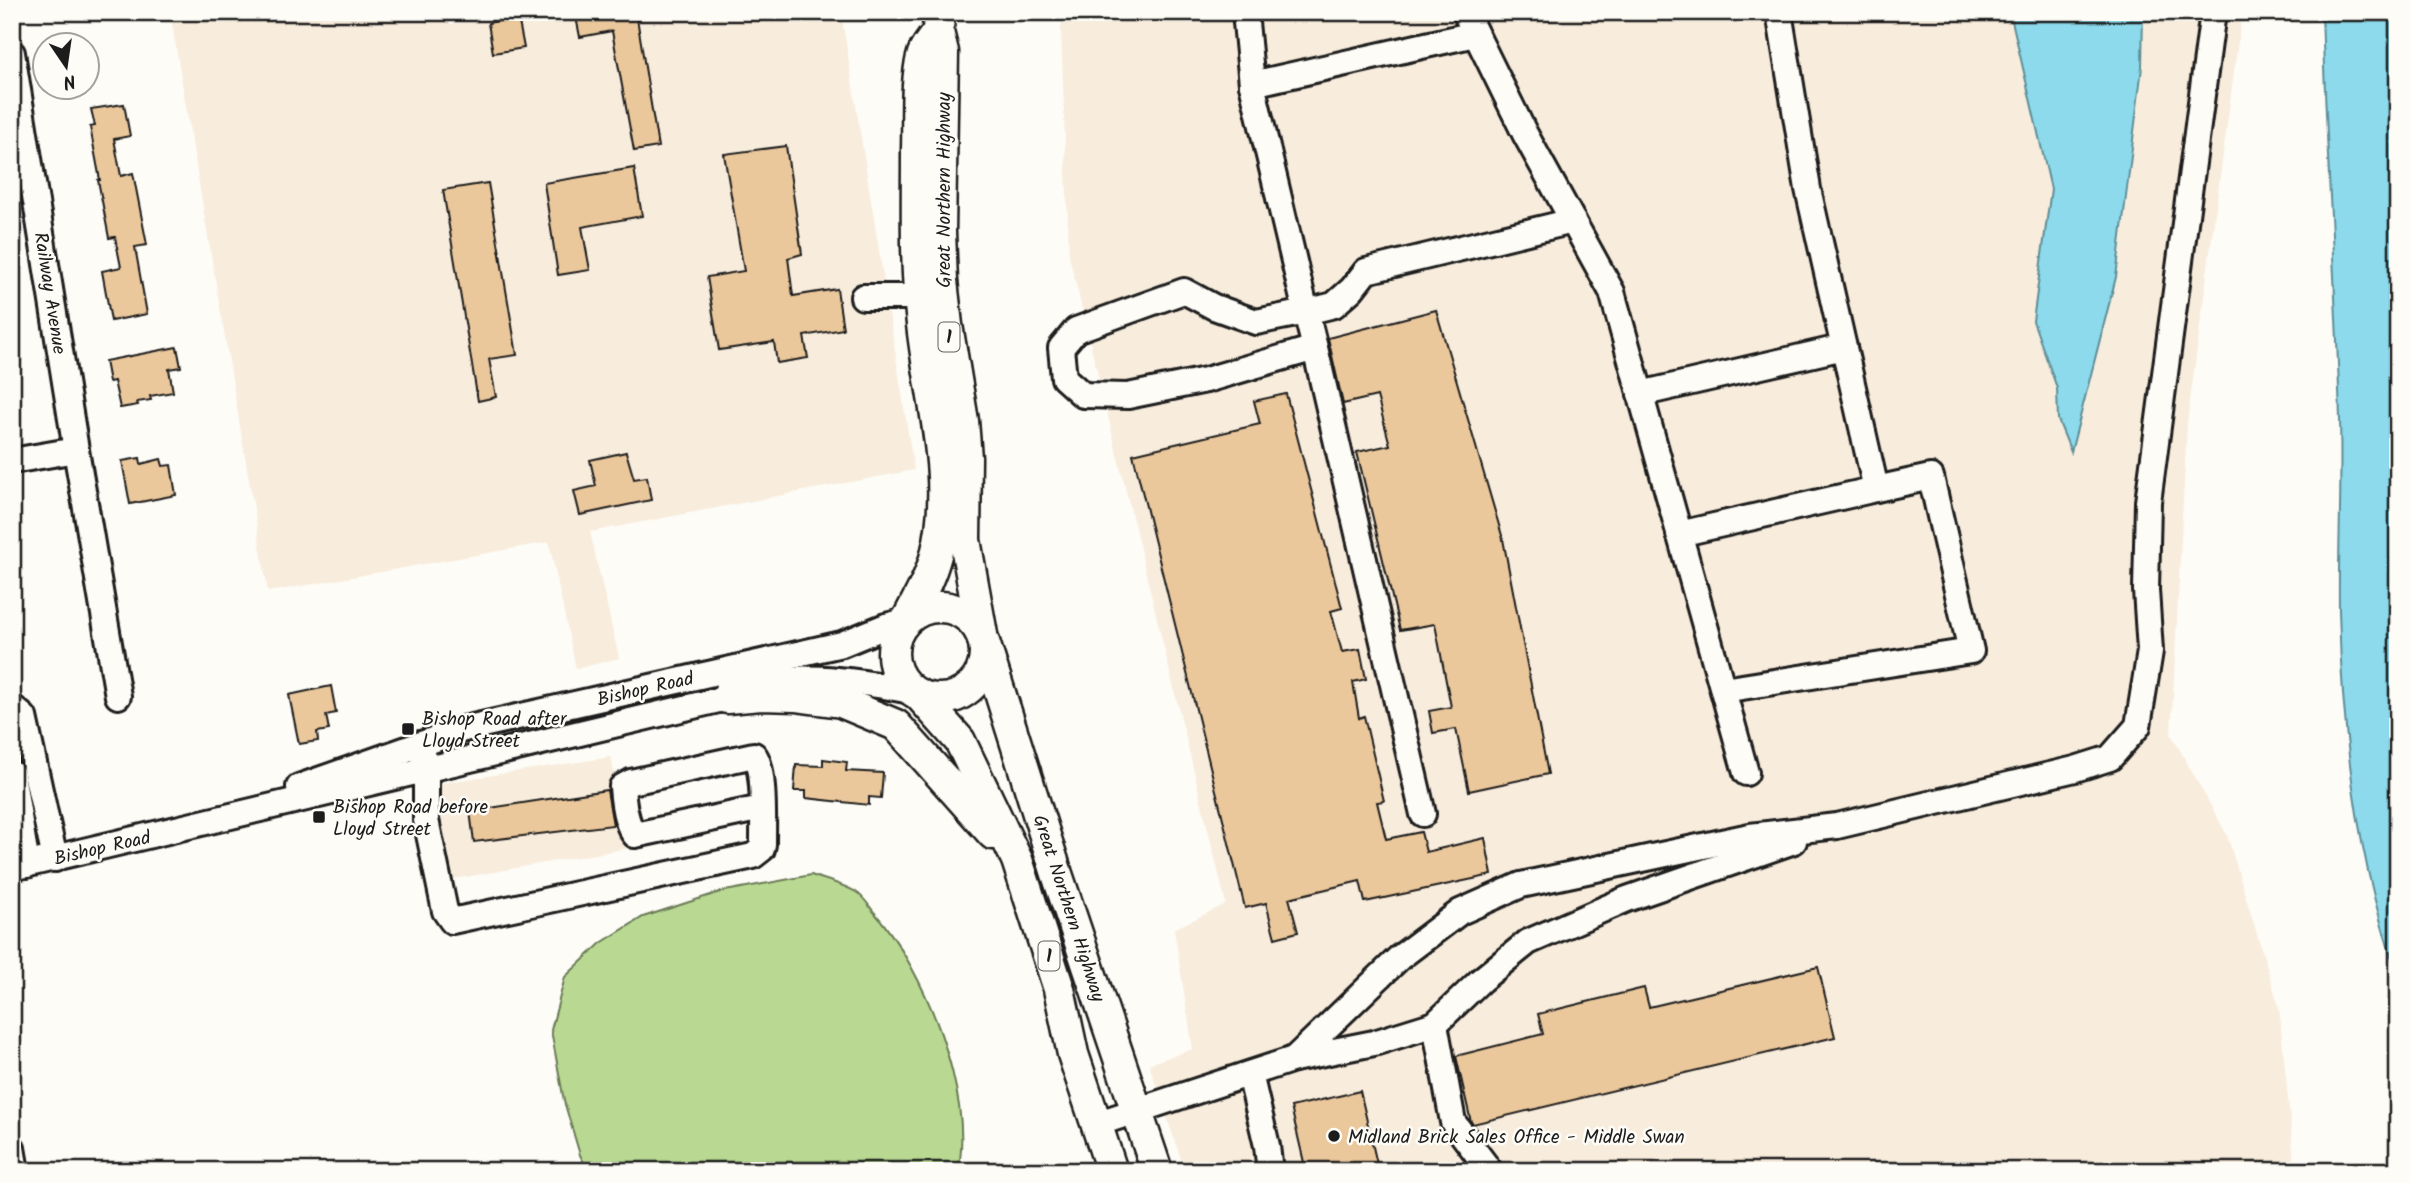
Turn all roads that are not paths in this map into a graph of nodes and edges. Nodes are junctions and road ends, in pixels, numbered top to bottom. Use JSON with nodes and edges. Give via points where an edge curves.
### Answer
{"nodes":[{"id":1,"x":1245,"y":12,"type":"edge"},
{"id":2,"x":1779,"y":12,"type":"edge"},
{"id":3,"x":2213,"y":12,"type":"edge"},
{"id":4,"x":939,"y":22,"type":"edge"},
{"id":5,"x":1470,"y":23,"type":"edge"},
{"id":6,"x":12,"y":53,"type":"edge"},
{"id":7,"x":1252,"y":84,"type":"junction"},
{"id":8,"x":1573,"y":221,"type":"junction"},
{"id":9,"x":863,"y":297,"type":"dead end"},
{"id":10,"x":932,"y":297,"type":"junction"},
{"id":11,"x":1306,"y":312,"type":"junction"},
{"id":12,"x":1844,"y":347,"type":"junction"},
{"id":13,"x":1315,"y":348,"type":"junction"},
{"id":14,"x":1640,"y":394,"type":"junction"},
{"id":15,"x":76,"y":450,"type":"junction"},
{"id":16,"x":12,"y":461,"type":"edge"},
{"id":17,"x":1876,"y":489,"type":"junction"},
{"id":18,"x":1679,"y":534,"type":"junction"},
{"id":19,"x":907,"y":619,"type":"junction"},
{"id":20,"x":984,"y":642,"type":"junction"},
{"id":21,"x":1723,"y":690,"type":"junction"},
{"id":22,"x":916,"y":694,"type":"junction"},
{"id":23,"x":118,"y":696,"type":"dead end"},
{"id":24,"x":727,"y":698,"type":"junction"},
{"id":25,"x":12,"y":707,"type":"edge"},
{"id":26,"x":421,"y":744,"type":"junction"},
{"id":27,"x":426,"y":768,"type":"junction"},
{"id":28,"x":1746,"y":773,"type":"dead end"},
{"id":29,"x":12,"y":774,"type":"edge"},
{"id":30,"x":274,"y":807,"type":"junction"},
{"id":31,"x":762,"y":808,"type":"junction"},
{"id":32,"x":1423,"y":814,"type":"dead end"},
{"id":33,"x":1837,"y":826,"type":"junction"},
{"id":34,"x":55,"y":859,"type":"junction"},
{"id":35,"x":1017,"y":860,"type":"junction"},
{"id":36,"x":20,"y":866,"type":"edge"},
{"id":37,"x":1435,"y":1024,"type":"junction"},
{"id":38,"x":1294,"y":1059,"type":"junction"},
{"id":39,"x":1250,"y":1074,"type":"junction"},
{"id":40,"x":1137,"y":1110,"type":"junction"},
{"id":41,"x":1096,"y":1124,"type":"junction"},
{"id":42,"x":12,"y":1148,"type":"edge"},
{"id":43,"x":16,"y":1171,"type":"edge"},
{"id":44,"x":1112,"y":1171,"type":"edge"},
{"id":45,"x":1157,"y":1171,"type":"edge"},
{"id":46,"x":1270,"y":1171,"type":"edge"},
{"id":47,"x":1490,"y":1171,"type":"edge"}],
"edges":[{"from":1,"to":7,"type":"street"},
{"from":2,"to":12,"type":"street","via":[[1808,189]]},
{"from":3,"to":33,"type":"street","via":[[2148,502],[2150,651],[2138,726],[2110,758]]},
{"from":4,"to":10,"type":"main road","name":"Great Northern Highway","number":"1","via":[[943,52],[940,232]]},
{"from":5,"to":7,"type":"street"},
{"from":5,"to":8,"type":"street"},
{"from":6,"to":15,"type":"street","name":"Railway Avenue"},
{"from":7,"to":11,"type":"street"},
{"from":8,"to":11,"type":"street","via":[[1366,271],[1334,305]]},
{"from":8,"to":14,"type":"street","via":[[1612,292]]},
{"from":9,"to":10,"type":"street"},
{"from":10,"to":19,"type":"main road","name":"Great Northern Highway","number":"1","via":[[922,325],[941,454],[942,519],[927,582]]},
{"from":10,"to":20,"type":"main road","name":"Great Northern Highway","number":"1","via":[[963,421],[965,540]]},
{"from":11,"to":13,"type":"street"},
{"from":11,"to":13,"type":"street","via":[[1256,322],[1184,291],[1076,330],[1062,348],[1064,378],[1083,395],[1128,396],[1206,380]]},
{"from":12,"to":14,"type":"street"},
{"from":12,"to":17,"type":"street"},
{"from":13,"to":32,"type":"street"},
{"from":14,"to":18,"type":"street"},
{"from":15,"to":16,"type":"street"},
{"from":15,"to":23,"type":"street","name":"Railway Avenue"},
{"from":17,"to":18,"type":"street"},
{"from":17,"to":21,"type":"street","via":[[1931,477],[1971,651]]},
{"from":18,"to":21,"type":"street"},
{"from":19,"to":20,"type":"main road","number":"1","via":[[926,608],[957,610],[973,622]]},
{"from":19,"to":22,"type":"main road","number":"1","via":[[895,637],[892,657],[898,676]]},
{"from":19,"to":26,"type":"street","name":"Bishop Road","via":[[842,644],[487,723]]},
{"from":20,"to":22,"type":"main road","number":"1","via":[[984,665],[968,690],[940,700]]},
{"from":20,"to":40,"type":"main road","name":"Great Northern Highway","number":"1"},
{"from":21,"to":28,"type":"street"},
{"from":22,"to":24,"type":"street","name":"Bishop Road","via":[[844,680],[786,677],[730,686]]},
{"from":22,"to":35,"type":"main road","name":"Great Northern Highway","number":"1","via":[[960,741]]},
{"from":24,"to":27,"type":"street","name":"Bishop Road"},
{"from":24,"to":35,"type":"main road","via":[[796,696],[841,702],[896,725]]},
{"from":25,"to":34,"type":"street","via":[[24,717]]},
{"from":26,"to":27,"type":"street"},
{"from":26,"to":30,"type":"street","name":"Bishop Road","via":[[278,795]]},
{"from":27,"to":30,"type":"street","name":"Bishop Road"},
{"from":27,"to":31,"type":"street","via":[[426,820],[445,911],[452,921],[753,856],[763,844]]},
{"from":29,"to":36,"type":"street"},
{"from":30,"to":34,"type":"street","name":"Bishop Road"},
{"from":31,"to":31,"type":"street","via":[[635,835],[622,787],[754,755],[760,762]]},
{"from":33,"to":37,"type":"street","via":[[1627,899],[1528,942]]},
{"from":33,"to":38,"type":"street","via":[[1750,836],[1521,886],[1460,912],[1399,958]]},
{"from":34,"to":36,"type":"street","name":"Bishop Road"},
{"from":35,"to":41,"type":"main road","name":"Great Northern Highway","number":"1"},
{"from":37,"to":38,"type":"street","via":[[1374,1043]]},
{"from":37,"to":47,"type":"street","via":[[1453,1122]]},
{"from":38,"to":39,"type":"street"},
{"from":39,"to":40,"type":"street"},
{"from":39,"to":46,"type":"street"},
{"from":40,"to":41,"type":"street"},
{"from":40,"to":45,"type":"main road","name":"Great Northern Highway","number":"1"},
{"from":41,"to":44,"type":"main road","name":"Great Northern Highway","number":"1"},
{"from":42,"to":43,"type":"street"}]}
